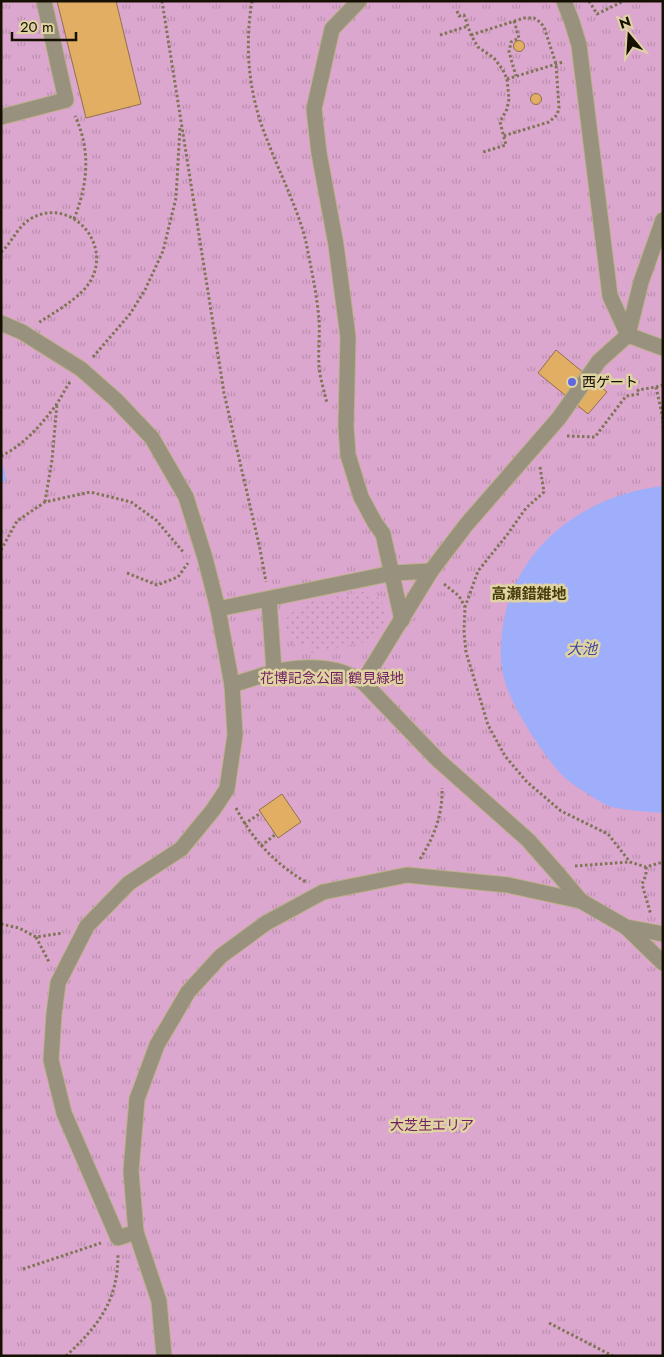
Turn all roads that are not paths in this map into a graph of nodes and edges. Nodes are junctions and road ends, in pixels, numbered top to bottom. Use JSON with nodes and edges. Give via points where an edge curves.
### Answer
{"nodes":[{"id":1,"x":44,"y":1,"type":"edge"},
{"id":2,"x":359,"y":1,"type":"edge"},
{"id":3,"x":564,"y":1,"type":"edge"},
{"id":4,"x":1,"y":116,"type":"edge"},
{"id":5,"x":663,"y":220,"type":"edge"},
{"id":6,"x":1,"y":323,"type":"edge"},
{"id":7,"x":628,"y":335,"type":"junction"},
{"id":8,"x":663,"y":348,"type":"edge"},
{"id":9,"x":431,"y":572,"type":"junction"},
{"id":10,"x":393,"y":573,"type":"junction"},
{"id":11,"x":269,"y":600,"type":"junction"},
{"id":12,"x":218,"y":609,"type":"junction"},
{"id":13,"x":402,"y":620,"type":"junction"},
{"id":14,"x":274,"y":671,"type":"junction"},
{"id":15,"x":363,"y":682,"type":"junction"},
{"id":16,"x":232,"y":685,"type":"junction"},
{"id":17,"x":581,"y":902,"type":"junction"},
{"id":18,"x":626,"y":927,"type":"junction"},
{"id":19,"x":663,"y":934,"type":"edge"},
{"id":20,"x":663,"y":963,"type":"edge"},
{"id":21,"x":136,"y":1232,"type":"junction"},
{"id":22,"x":164,"y":1356,"type":"edge"}],
"edges":[{"from":1,"to":4,"type":"street","via":[[66,100]]},
{"from":2,"to":10,"type":"street","via":[[332,29],[314,109],[348,337],[346,441],[351,469],[361,497],[383,534]]},
{"from":3,"to":7,"type":"street","via":[[579,45],[610,296]]},
{"from":5,"to":7,"type":"street","via":[[641,282]]},
{"from":6,"to":12,"type":"street","via":[[22,332],[82,369],[152,438],[186,497]]},
{"from":7,"to":8,"type":"street"},
{"from":7,"to":9,"type":"street","via":[[599,361],[559,418]]},
{"from":9,"to":10,"type":"street"},
{"from":9,"to":13,"type":"street"},
{"from":10,"to":11,"type":"street"},
{"from":10,"to":13,"type":"street"},
{"from":11,"to":12,"type":"street"},
{"from":11,"to":14,"type":"street"},
{"from":12,"to":16,"type":"street"},
{"from":13,"to":15,"type":"street"},
{"from":14,"to":15,"type":"street","via":[[312,667],[339,671]]},
{"from":14,"to":16,"type":"street"},
{"from":15,"to":17,"type":"street","via":[[438,760],[528,840]]},
{"from":16,"to":21,"type":"street","via":[[235,735],[227,789],[181,849],[129,883],[87,926],[58,983],[51,1060],[64,1113],[118,1238]]},
{"from":17,"to":18,"type":"street"},
{"from":17,"to":21,"type":"street","via":[[508,885],[407,875],[323,892],[266,923],[221,956],[188,992],[157,1045],[137,1099],[130,1171]]},
{"from":18,"to":19,"type":"street"},
{"from":18,"to":20,"type":"street"},
{"from":21,"to":22,"type":"street","via":[[159,1301]]}]}
